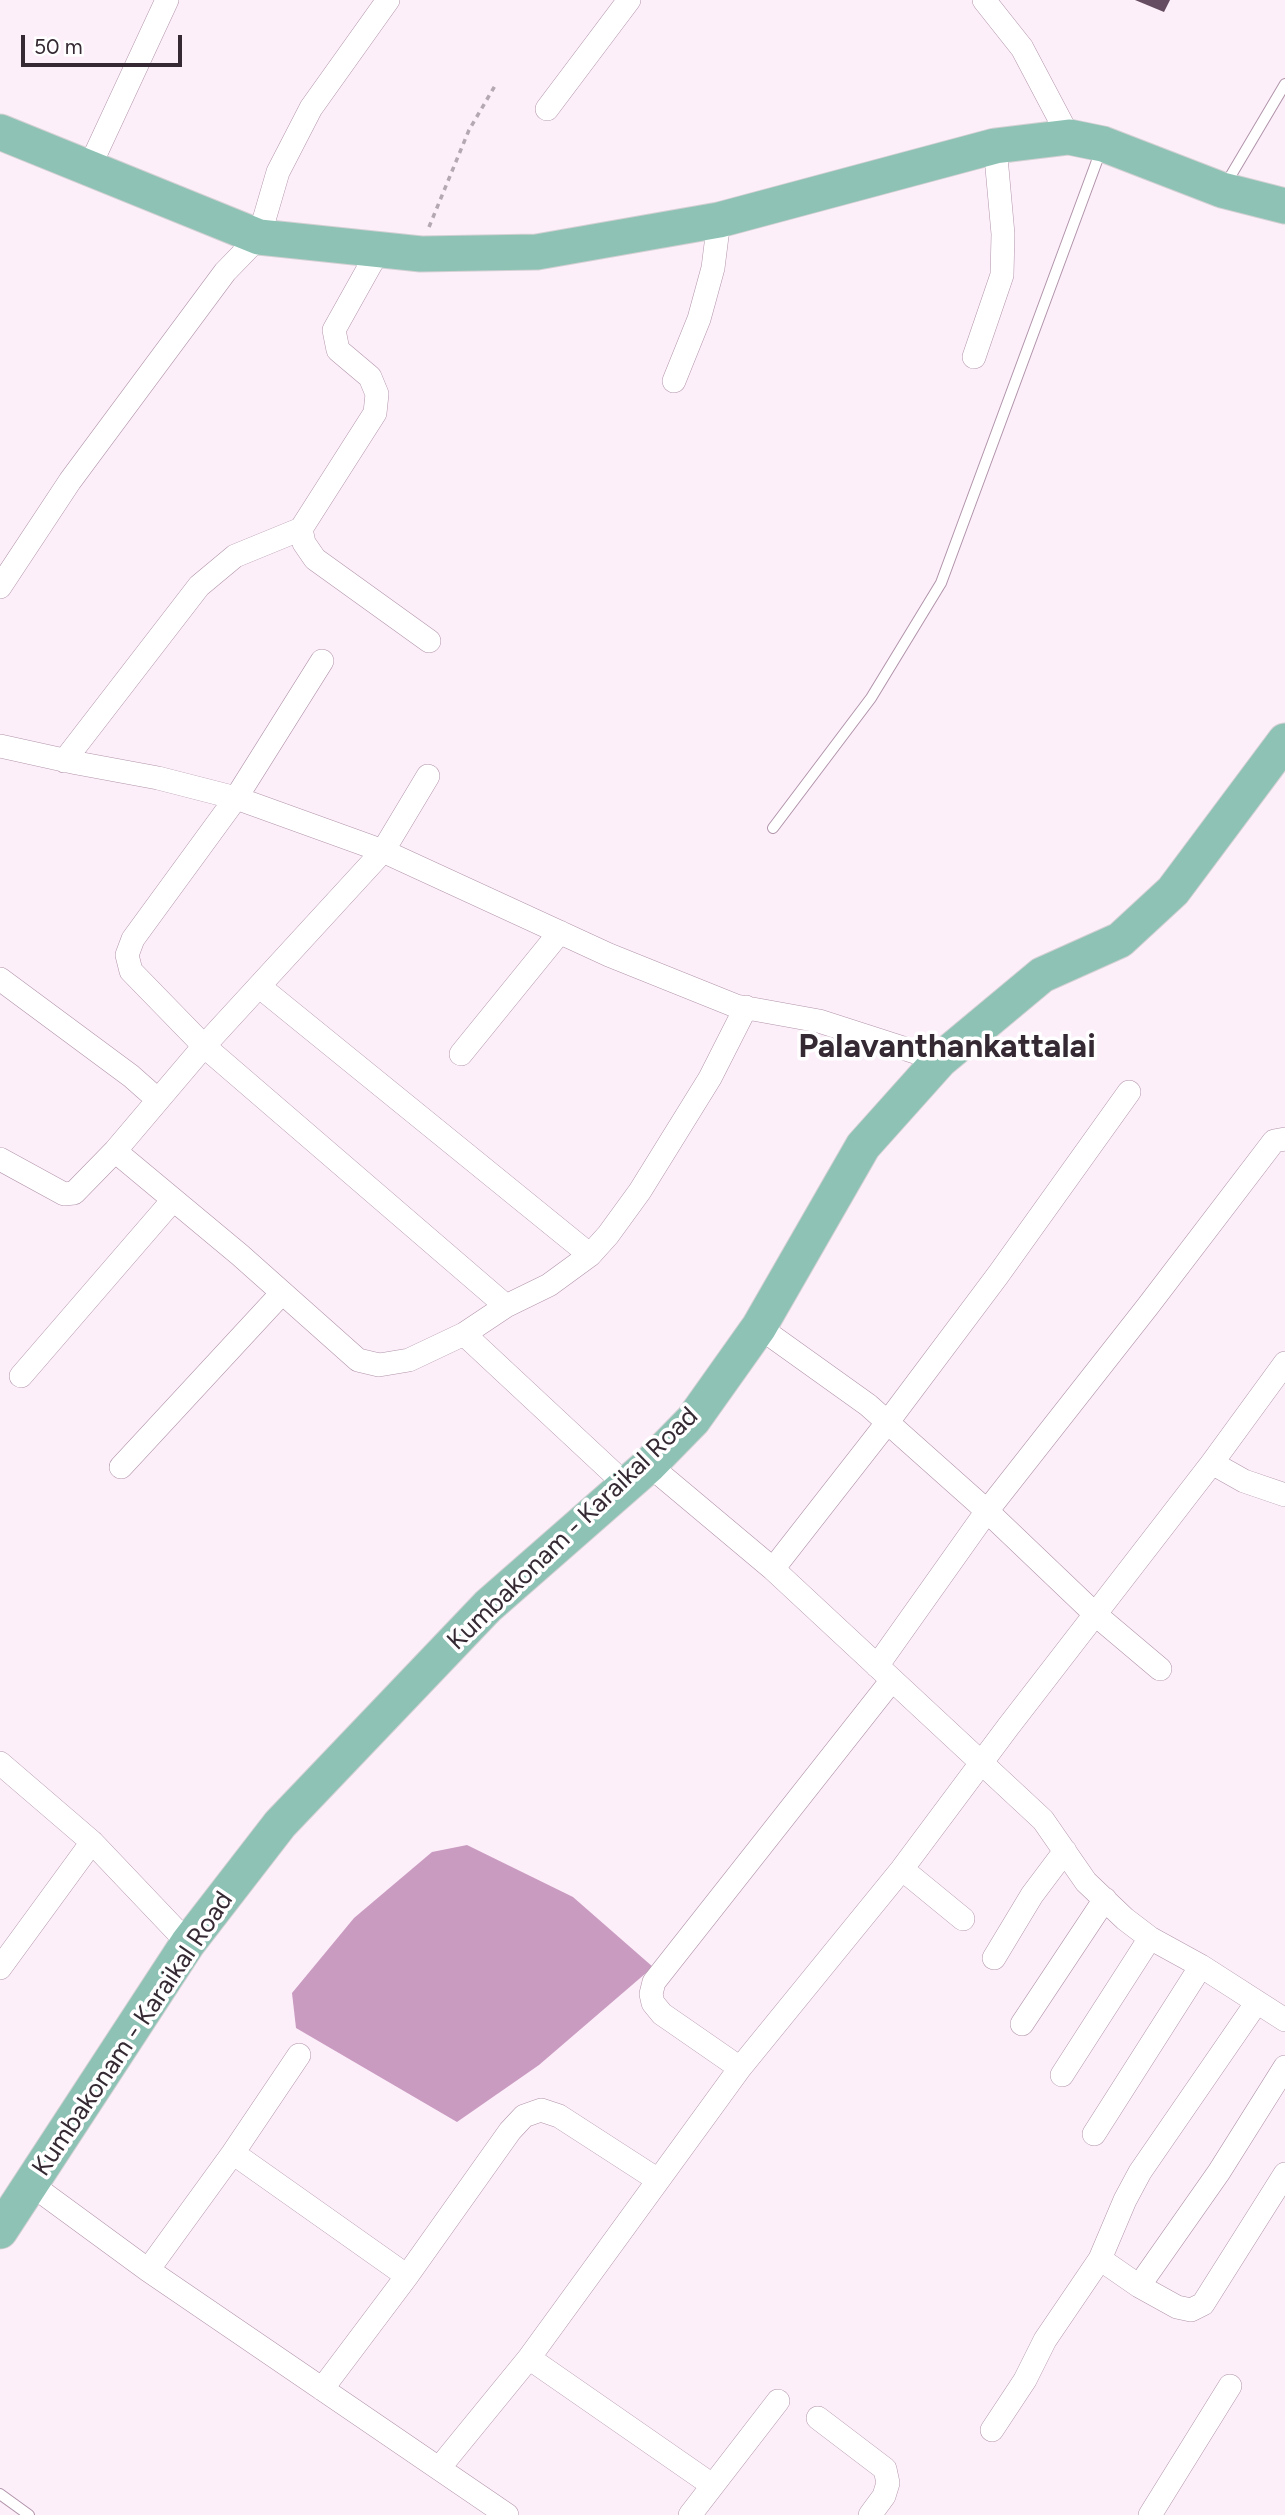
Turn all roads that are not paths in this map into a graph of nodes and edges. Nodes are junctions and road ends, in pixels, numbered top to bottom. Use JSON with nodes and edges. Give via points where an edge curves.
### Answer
{"nodes":[{"id":1,"x":167,"y":0,"type":"edge"},
{"id":2,"x":388,"y":0,"type":"edge"},
{"id":3,"x":629,"y":0,"type":"edge"},
{"id":4,"x":984,"y":0,"type":"edge"},
{"id":5,"x":1285,"y":84,"type":"edge"},
{"id":6,"x":547,"y":108,"type":"dead end"},
{"id":7,"x":0,"y":132,"type":"edge"},
{"id":8,"x":1069,"y":137,"type":"junction"},
{"id":9,"x":1103,"y":144,"type":"junction"},
{"id":10,"x":995,"y":146,"type":"junction"},
{"id":11,"x":89,"y":168,"type":"junction"},
{"id":12,"x":1222,"y":190,"type":"junction"},
{"id":13,"x":1285,"y":206,"type":"edge"},
{"id":14,"x":719,"y":220,"type":"junction"},
{"id":15,"x":259,"y":237,"type":"junction"},
{"id":16,"x":382,"y":250,"type":"junction"},
{"id":17,"x":974,"y":358,"type":"dead end"},
{"id":18,"x":674,"y":381,"type":"dead end"},
{"id":19,"x":301,"y":529,"type":"junction"},
{"id":20,"x":0,"y":587,"type":"edge"},
{"id":21,"x":429,"y":641,"type":"dead end"},
{"id":22,"x":323,"y":660,"type":"dead end"},
{"id":23,"x":1285,"y":741,"type":"edge"},
{"id":24,"x":0,"y":746,"type":"edge"},
{"id":25,"x":64,"y":761,"type":"junction"},
{"id":26,"x":428,"y":776,"type":"dead end"},
{"id":27,"x":236,"y":798,"type":"junction"},
{"id":28,"x":773,"y":828,"type":"dead end"},
{"id":29,"x":383,"y":851,"type":"junction"},
{"id":30,"x":560,"y":932,"type":"junction"},
{"id":31,"x":0,"y":979,"type":"edge"},
{"id":32,"x":260,"y":987,"type":"junction"},
{"id":33,"x":746,"y":1007,"type":"junction"},
{"id":34,"x":204,"y":1046,"type":"junction"},
{"id":35,"x":461,"y":1054,"type":"dead end"},
{"id":36,"x":940,"y":1060,"type":"junction"},
{"id":37,"x":1129,"y":1092,"type":"dead end"},
{"id":38,"x":157,"y":1099,"type":"junction"},
{"id":39,"x":1285,"y":1139,"type":"edge"},
{"id":40,"x":115,"y":1151,"type":"junction"},
{"id":41,"x":0,"y":1159,"type":"edge"},
{"id":42,"x":173,"y":1200,"type":"junction"},
{"id":43,"x":590,"y":1255,"type":"junction"},
{"id":44,"x":282,"y":1293,"type":"junction"},
{"id":45,"x":506,"y":1306,"type":"junction"},
{"id":46,"x":759,"y":1327,"type":"junction"},
{"id":47,"x":464,"y":1334,"type":"junction"},
{"id":48,"x":1285,"y":1363,"type":"edge"},
{"id":49,"x":21,"y":1376,"type":"dead end"},
{"id":50,"x":887,"y":1423,"type":"junction"},
{"id":51,"x":1212,"y":1463,"type":"junction"},
{"id":52,"x":121,"y":1467,"type":"dead end"},
{"id":53,"x":638,"y":1475,"type":"junction"},
{"id":54,"x":1285,"y":1495,"type":"edge"},
{"id":55,"x":987,"y":1510,"type":"junction"},
{"id":56,"x":773,"y":1569,"type":"junction"},
{"id":57,"x":1096,"y":1615,"type":"junction"},
{"id":58,"x":1160,"y":1669,"type":"dead end"},
{"id":59,"x":885,"y":1673,"type":"junction"},
{"id":60,"x":0,"y":1763,"type":"edge"},
{"id":61,"x":982,"y":1764,"type":"junction"},
{"id":62,"x":92,"y":1842,"type":"junction"},
{"id":63,"x":1065,"y":1851,"type":"junction"},
{"id":64,"x":902,"y":1869,"type":"junction"},
{"id":65,"x":1105,"y":1899,"type":"junction"},
{"id":66,"x":963,"y":1919,"type":"dead end"},
{"id":67,"x":1150,"y":1938,"type":"junction"},
{"id":68,"x":188,"y":1943,"type":"junction"},
{"id":69,"x":993,"y":1958,"type":"dead end"},
{"id":70,"x":1201,"y":1966,"type":"junction"},
{"id":71,"x":0,"y":1968,"type":"edge"},
{"id":72,"x":1257,"y":2002,"type":"junction"},
{"id":73,"x":1285,"y":2020,"type":"edge"},
{"id":74,"x":1022,"y":2024,"type":"dead end"},
{"id":75,"x":299,"y":2056,"type":"dead end"},
{"id":76,"x":1285,"y":2067,"type":"edge"},
{"id":77,"x":740,"y":2068,"type":"junction"},
{"id":78,"x":1062,"y":2075,"type":"dead end"},
{"id":79,"x":1094,"y":2134,"type":"dead end"},
{"id":80,"x":233,"y":2153,"type":"junction"},
{"id":81,"x":1285,"y":2174,"type":"edge"},
{"id":82,"x":658,"y":2180,"type":"junction"},
{"id":83,"x":32,"y":2185,"type":"junction"},
{"id":84,"x":0,"y":2231,"type":"edge"},
{"id":85,"x":1100,"y":2259,"type":"junction"},
{"id":86,"x":148,"y":2270,"type":"junction"},
{"id":87,"x":407,"y":2276,"type":"junction"},
{"id":88,"x":1139,"y":2287,"type":"junction"},
{"id":89,"x":529,"y":2358,"type":"junction"},
{"id":90,"x":1230,"y":2386,"type":"dead end"},
{"id":91,"x":322,"y":2389,"type":"junction"},
{"id":92,"x":778,"y":2401,"type":"dead end"},
{"id":93,"x":818,"y":2418,"type":"dead end"},
{"id":94,"x":992,"y":2430,"type":"dead end"},
{"id":95,"x":440,"y":2468,"type":"junction"},
{"id":96,"x":712,"y":2485,"type":"junction"},
{"id":97,"x":0,"y":2494,"type":"edge"},
{"id":98,"x":29,"y":2515,"type":"edge"},
{"id":99,"x":507,"y":2515,"type":"edge"},
{"id":100,"x":690,"y":2515,"type":"edge"},
{"id":101,"x":870,"y":2515,"type":"edge"},
{"id":102,"x":1150,"y":2515,"type":"edge"}],
"edges":[{"from":1,"to":11,"type":"street"},
{"from":2,"to":15,"type":"street","via":[[311,108],[278,172]]},
{"from":3,"to":6,"type":"street"},
{"from":4,"to":8,"type":"street","via":[[1022,48]]},
{"from":5,"to":12,"type":"lane"},
{"from":7,"to":11,"type":"main road"},
{"from":8,"to":9,"type":"main road"},
{"from":8,"to":10,"type":"main road"},
{"from":9,"to":12,"type":"main road"},
{"from":9,"to":28,"type":"lane","via":[[941,583],[872,698]]},
{"from":10,"to":14,"type":"main road"},
{"from":10,"to":17,"type":"street","via":[[1002,275]]},
{"from":11,"to":15,"type":"main road"},
{"from":12,"to":13,"type":"main road"},
{"from":14,"to":16,"type":"main road","via":[[537,252]]},
{"from":14,"to":18,"type":"street","via":[[713,268],[699,319]]},
{"from":15,"to":16,"type":"main road"},
{"from":15,"to":20,"type":"street","via":[[225,272],[94,448]]},
{"from":16,"to":19,"type":"street","via":[[334,330],[338,350],[370,377],[377,394],[374,412]]},
{"from":19,"to":21,"type":"street","via":[[315,559]]},
{"from":19,"to":25,"type":"street","via":[[235,556],[199,586]]},
{"from":22,"to":27,"type":"street"},
{"from":23,"to":36,"type":"main road","name":"Kumbakonam - Karaikal Road","via":[[1174,891],[1120,940],[1042,975]]},
{"from":24,"to":25,"type":"street"},
{"from":25,"to":27,"type":"street"},
{"from":26,"to":29,"type":"street"},
{"from":27,"to":29,"type":"street"},
{"from":27,"to":34,"type":"street","via":[[132,939],[127,955],[131,971]]},
{"from":29,"to":30,"type":"street"},
{"from":29,"to":32,"type":"street"},
{"from":30,"to":33,"type":"street"},
{"from":30,"to":35,"type":"street"},
{"from":31,"to":38,"type":"street"},
{"from":32,"to":34,"type":"street"},
{"from":32,"to":43,"type":"street"},
{"from":33,"to":36,"type":"street","via":[[819,1021]]},
{"from":33,"to":43,"type":"street","via":[[710,1078],[639,1191]]},
{"from":34,"to":38,"type":"street"},
{"from":34,"to":45,"type":"street"},
{"from":36,"to":46,"type":"main road","name":"Kumbakonam - Karaikal Road","via":[[863,1146]]},
{"from":37,"to":50,"type":"street"},
{"from":38,"to":40,"type":"street"},
{"from":39,"to":55,"type":"street","via":[[1274,1141]]},
{"from":40,"to":41,"type":"street","via":[[74,1194],[64,1194]]},
{"from":40,"to":42,"type":"street"},
{"from":42,"to":44,"type":"street"},
{"from":42,"to":49,"type":"street"},
{"from":43,"to":45,"type":"street","via":[[549,1285]]},
{"from":44,"to":47,"type":"street","via":[[358,1360],[379,1365],[409,1360]]},
{"from":44,"to":52,"type":"street"},
{"from":45,"to":47,"type":"street"},
{"from":46,"to":50,"type":"street"},
{"from":46,"to":53,"type":"main road","name":"Kumbakonam - Karaikal Road","via":[[693,1420]]},
{"from":47,"to":53,"type":"street"},
{"from":48,"to":51,"type":"street"},
{"from":50,"to":55,"type":"street"},
{"from":50,"to":56,"type":"street"},
{"from":51,"to":54,"type":"street","via":[[1244,1481]]},
{"from":51,"to":57,"type":"street"},
{"from":53,"to":56,"type":"street"},
{"from":53,"to":68,"type":"main road","name":"Kumbakonam - Karaikal Road","via":[[488,1606],[280,1824]]},
{"from":55,"to":57,"type":"street"},
{"from":55,"to":59,"type":"street"},
{"from":56,"to":59,"type":"street"},
{"from":57,"to":58,"type":"street"},
{"from":57,"to":61,"type":"street"},
{"from":59,"to":61,"type":"street"},
{"from":59,"to":77,"type":"street","via":[[654,1982],[653,2003],[662,2014]]},
{"from":60,"to":62,"type":"street"},
{"from":61,"to":63,"type":"street","via":[[1043,1820]]},
{"from":61,"to":64,"type":"street"},
{"from":62,"to":68,"type":"street"},
{"from":62,"to":71,"type":"street"},
{"from":63,"to":65,"type":"street","via":[[1086,1882]]},
{"from":63,"to":69,"type":"street"},
{"from":64,"to":66,"type":"street"},
{"from":64,"to":77,"type":"street"},
{"from":65,"to":67,"type":"street"},
{"from":65,"to":74,"type":"street"},
{"from":67,"to":70,"type":"street"},
{"from":67,"to":78,"type":"street"},
{"from":68,"to":83,"type":"main road","name":"Kumbakonam - Karaikal Road"},
{"from":70,"to":72,"type":"street"},
{"from":70,"to":79,"type":"street"},
{"from":72,"to":73,"type":"street"},
{"from":72,"to":85,"type":"street","via":[[1140,2172]]},
{"from":75,"to":80,"type":"street"},
{"from":76,"to":88,"type":"street"},
{"from":77,"to":82,"type":"street"},
{"from":80,"to":86,"type":"street"},
{"from":80,"to":87,"type":"street"},
{"from":81,"to":88,"type":"street","via":[[1203,2304],[1191,2310],[1177,2307]]},
{"from":82,"to":87,"type":"street","via":[[559,2116],[541,2110],[524,2116]]},
{"from":82,"to":89,"type":"street"},
{"from":83,"to":84,"type":"main road","name":"Kumbakonam - Karaikal Road"},
{"from":83,"to":86,"type":"street"},
{"from":85,"to":88,"type":"street"},
{"from":85,"to":94,"type":"street"},
{"from":86,"to":91,"type":"street"},
{"from":87,"to":91,"type":"street"},
{"from":89,"to":95,"type":"street"},
{"from":89,"to":96,"type":"street"},
{"from":90,"to":102,"type":"street"},
{"from":91,"to":95,"type":"street"},
{"from":92,"to":96,"type":"street"},
{"from":93,"to":101,"type":"street","via":[[885,2469],[888,2483],[884,2496]]},
{"from":95,"to":99,"type":"street"},
{"from":96,"to":100,"type":"street"},
{"from":97,"to":98,"type":"lane"}]}
